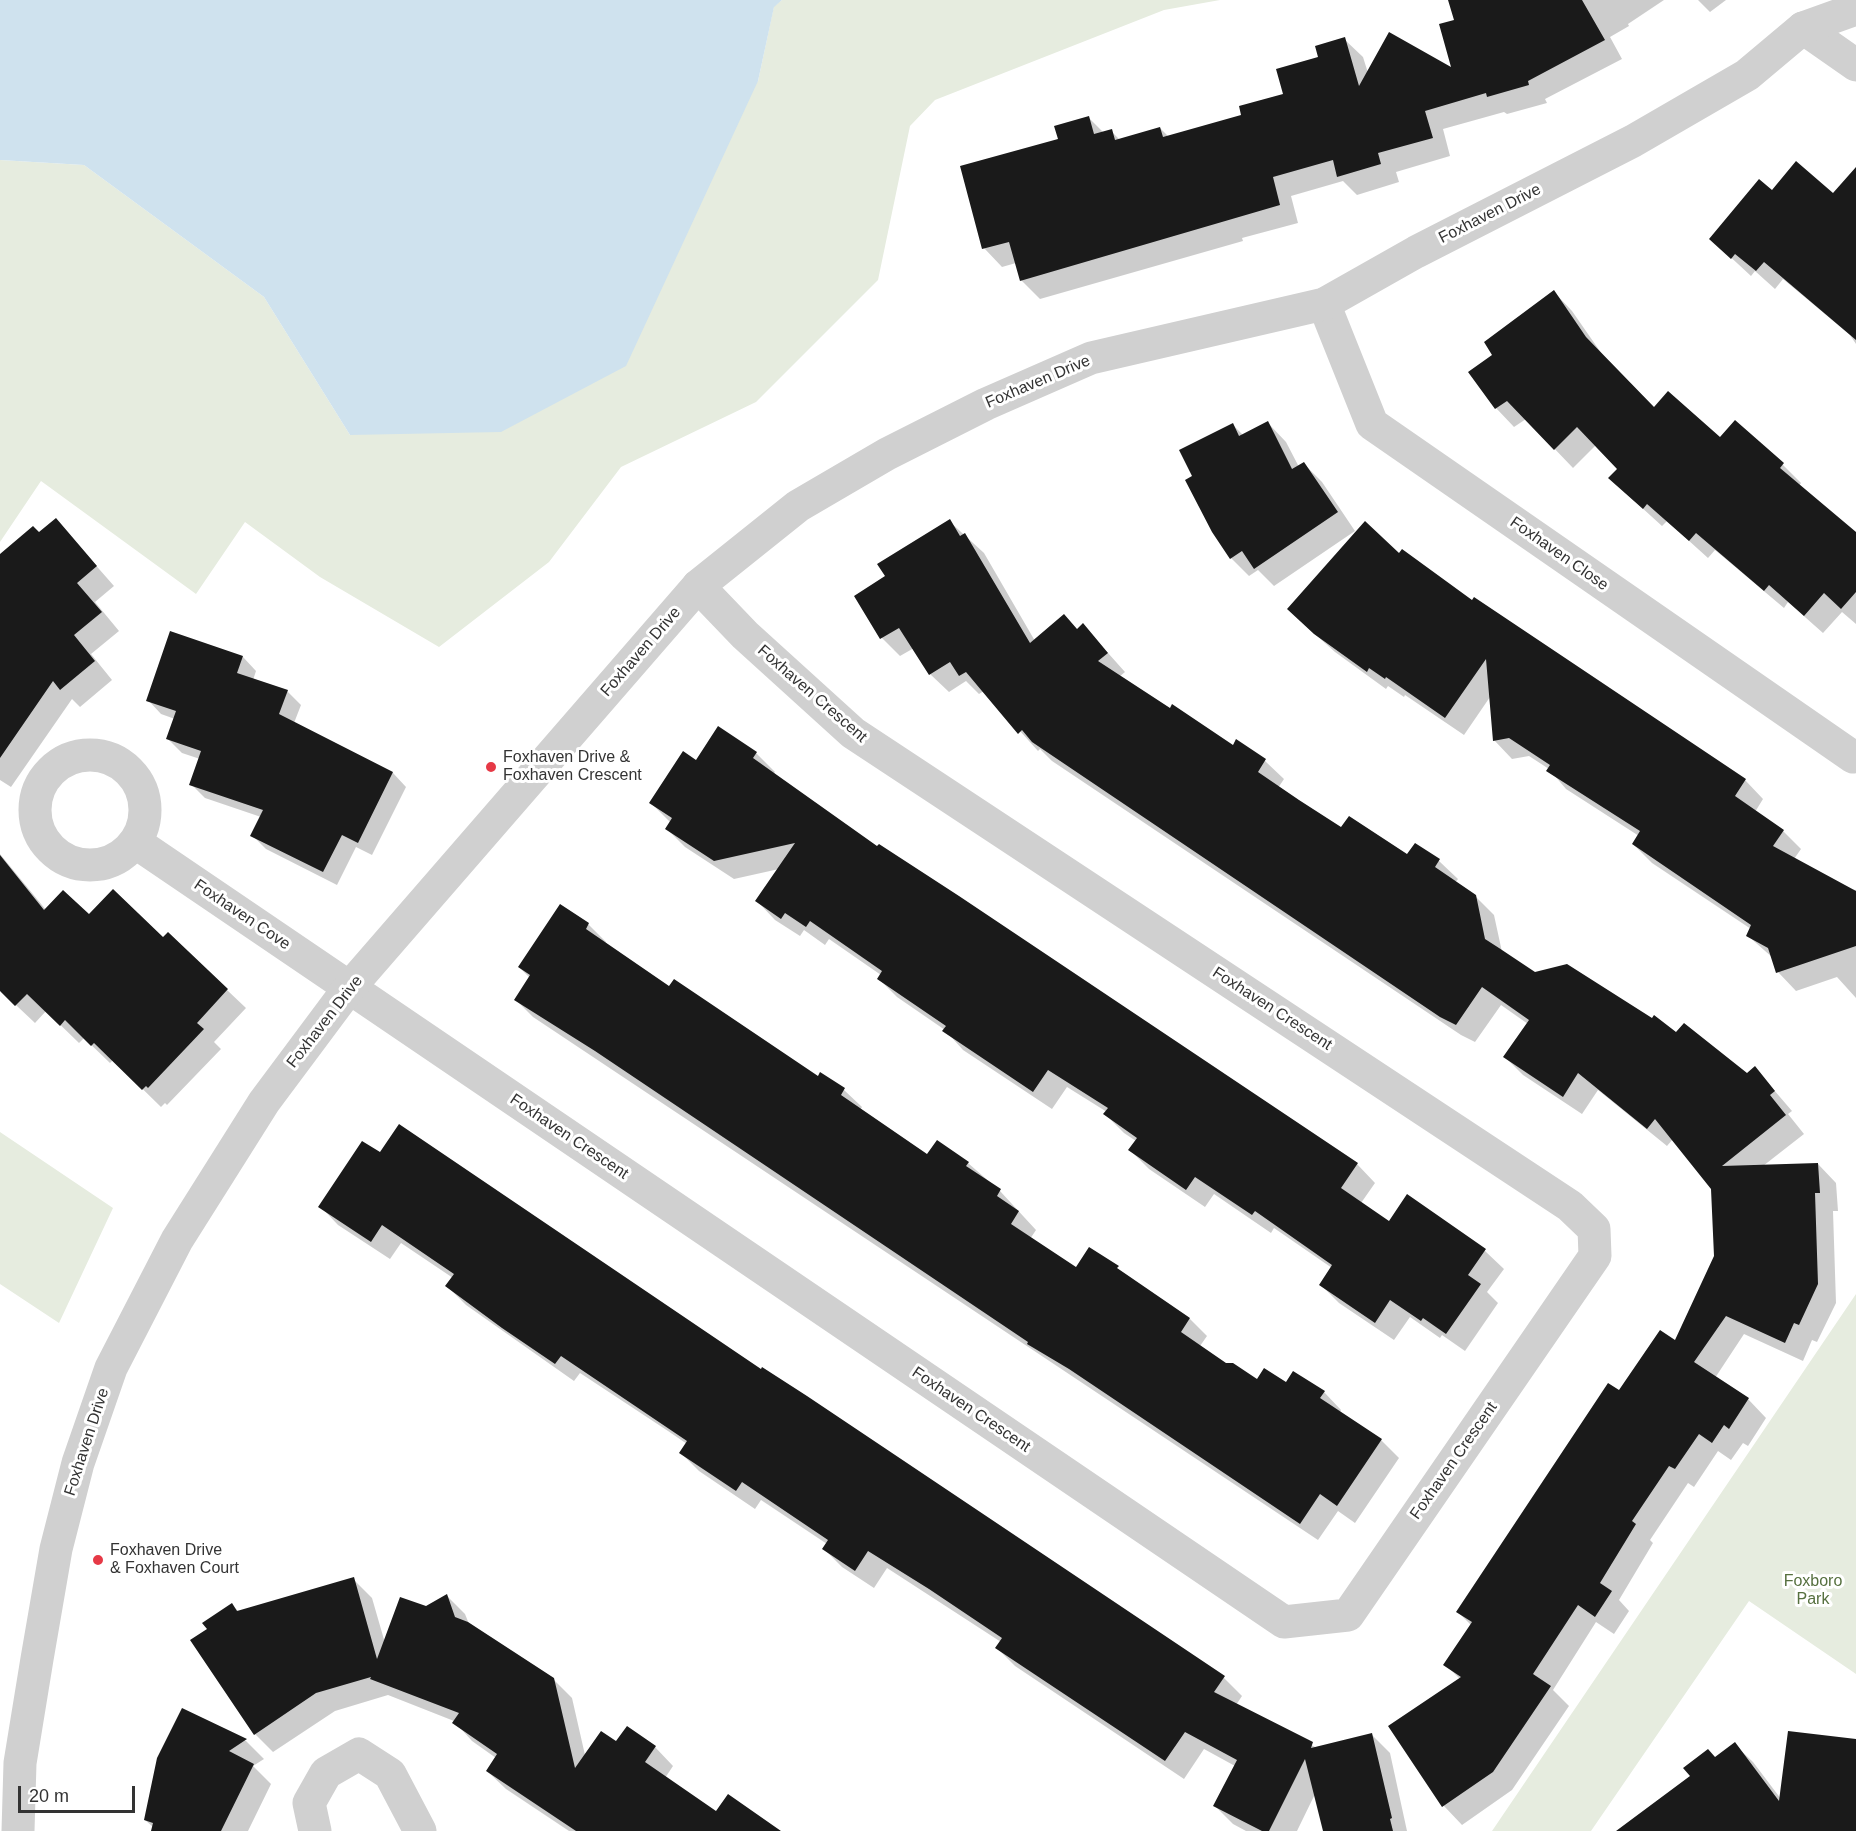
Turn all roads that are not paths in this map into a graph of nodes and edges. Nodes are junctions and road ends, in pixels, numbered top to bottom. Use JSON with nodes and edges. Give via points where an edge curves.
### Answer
{"nodes":[{"id":1,"x":1834,"y":14,"type":"edge"},
{"id":2,"x":1856,"y":65,"type":"edge"},
{"id":3,"x":1324,"y":304,"type":"junction"},
{"id":4,"x":698,"y":586,"type":"junction"},
{"id":5,"x":1853,"y":757,"type":"dead end"},
{"id":6,"x":135,"y":842,"type":"dead end"},
{"id":7,"x":349,"y":988,"type":"junction"},
{"id":8,"x":18,"y":1831,"type":"edge"},
{"id":9,"x":315,"y":1831,"type":"edge"},
{"id":10,"x":420,"y":1831,"type":"edge"}],
"edges":[{"from":1,"to":2,"type":"street"},
{"from":1,"to":3,"type":"street","name":"Foxhaven Drive","via":[[1747,75],[1633,141],[1416,252]]},
{"from":3,"to":4,"type":"street","name":"Foxhaven Drive","via":[[1091,358],[986,404],[887,454],[798,506]]},
{"from":3,"to":5,"type":"street","name":"Foxhaven Close","via":[[1372,424]]},
{"from":4,"to":7,"type":"street","name":"Foxhaven Drive"},
{"from":4,"to":7,"type":"street","name":"Foxhaven Crescent","via":[[745,635],[853,733],[1570,1206],[1594,1229],[1595,1256],[1348,1615],[1284,1622]]},
{"from":6,"to":7,"type":"street","name":"Foxhaven Cove"},
{"from":7,"to":8,"type":"street","name":"Foxhaven Drive","via":[[264,1102],[183,1230],[111,1368],[78,1463],[56,1549],[20,1763]]},
{"from":9,"to":10,"type":"street","via":[[309,1803],[326,1773],[359,1754],[390,1774]]}]}
